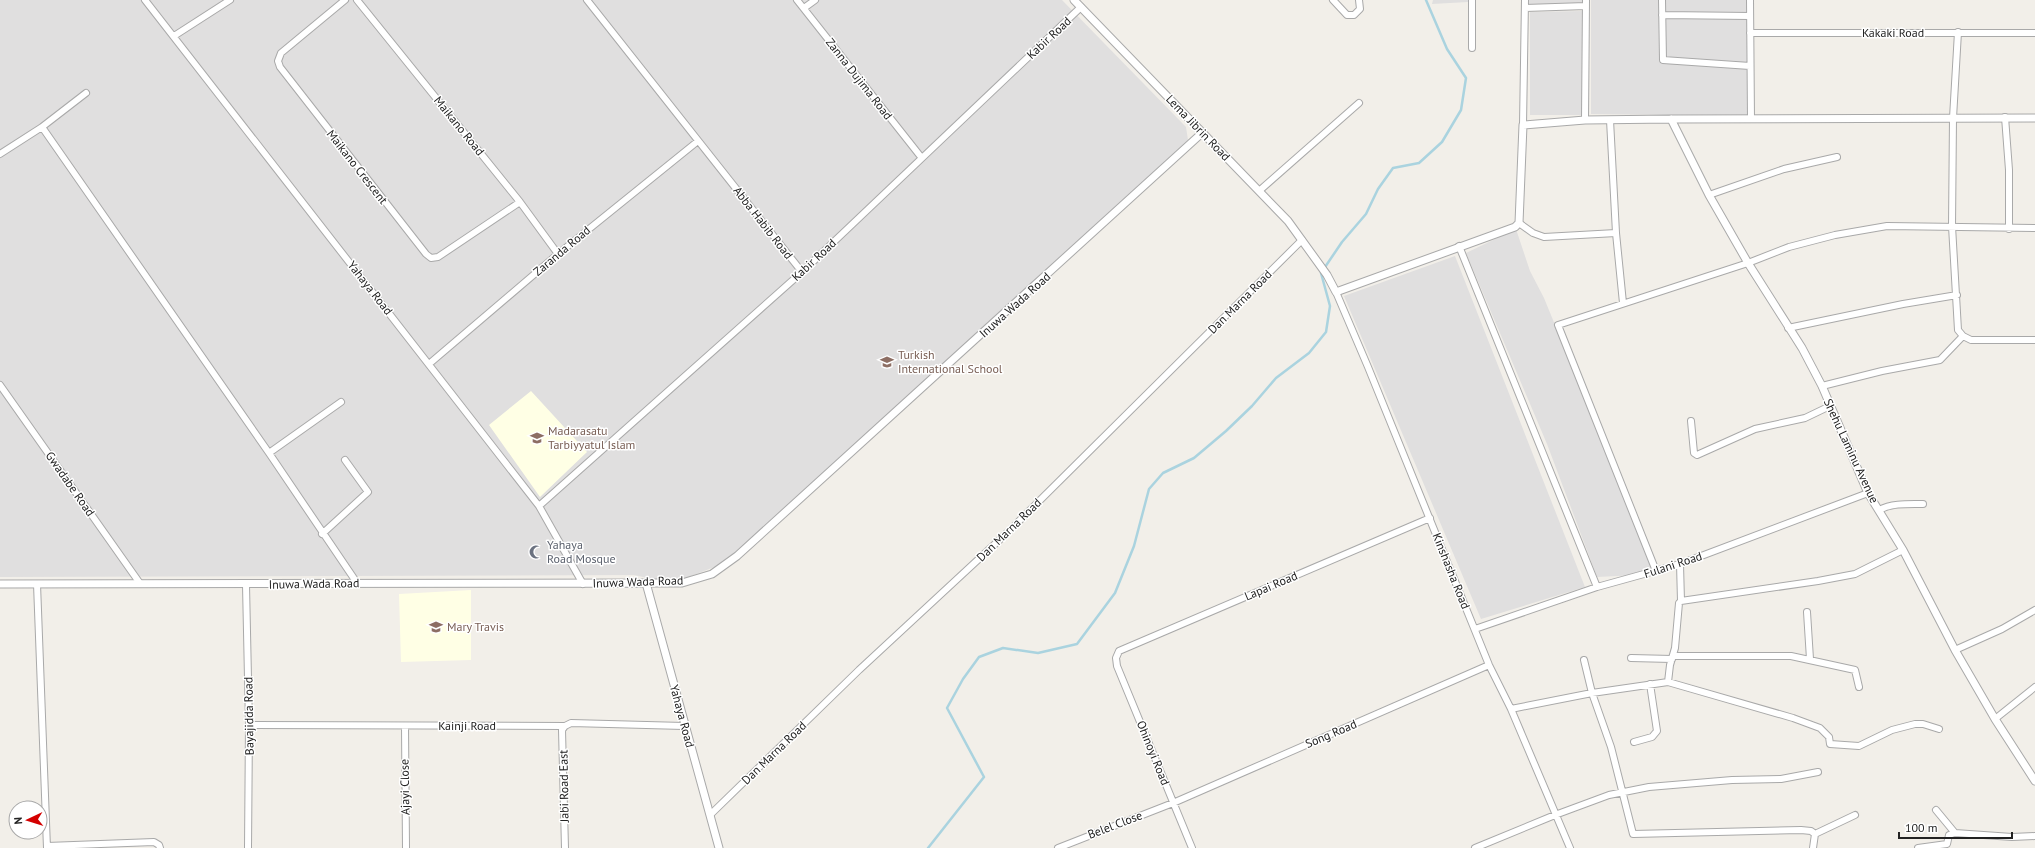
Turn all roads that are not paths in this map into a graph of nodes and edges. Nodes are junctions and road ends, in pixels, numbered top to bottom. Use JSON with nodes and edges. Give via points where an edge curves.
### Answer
{"nodes":[{"id":1,"x":145,"y":0,"type":"edge"},
{"id":2,"x":230,"y":0,"type":"edge"},
{"id":3,"x":344,"y":0,"type":"edge"},
{"id":4,"x":357,"y":0,"type":"edge"},
{"id":5,"x":586,"y":0,"type":"edge"},
{"id":6,"x":797,"y":0,"type":"edge"},
{"id":7,"x":815,"y":0,"type":"edge"},
{"id":8,"x":1074,"y":0,"type":"edge"},
{"id":9,"x":1333,"y":0,"type":"edge"},
{"id":10,"x":1359,"y":0,"type":"edge"},
{"id":11,"x":1472,"y":0,"type":"edge"},
{"id":12,"x":1525,"y":0,"type":"edge"},
{"id":13,"x":1662,"y":0,"type":"edge"},
{"id":14,"x":1750,"y":0,"type":"edge"},
{"id":15,"x":1586,"y":3,"type":"edge"},
{"id":16,"x":804,"y":8,"type":"junction"},
{"id":17,"x":1081,"y":8,"type":"junction"},
{"id":18,"x":1525,"y":8,"type":"junction"},
{"id":19,"x":1662,"y":15,"type":"junction"},
{"id":20,"x":1750,"y":16,"type":"junction"},
{"id":21,"x":1958,"y":32,"type":"junction"},
{"id":22,"x":1750,"y":33,"type":"junction"},
{"id":23,"x":2035,"y":33,"type":"edge"},
{"id":24,"x":174,"y":36,"type":"junction"},
{"id":25,"x":1472,"y":48,"type":"dead end"},
{"id":26,"x":1750,"y":66,"type":"junction"},
{"id":27,"x":86,"y":93,"type":"dead end"},
{"id":28,"x":1359,"y":103,"type":"dead end"},
{"id":29,"x":2005,"y":117,"type":"junction"},
{"id":30,"x":1751,"y":118,"type":"junction"},
{"id":31,"x":1953,"y":118,"type":"junction"},
{"id":32,"x":2035,"y":118,"type":"edge"},
{"id":33,"x":1671,"y":119,"type":"junction"},
{"id":34,"x":1586,"y":120,"type":"junction"},
{"id":35,"x":1610,"y":120,"type":"junction"},
{"id":36,"x":1523,"y":125,"type":"junction"},
{"id":37,"x":42,"y":127,"type":"junction"},
{"id":38,"x":1202,"y":134,"type":"junction"},
{"id":39,"x":698,"y":141,"type":"junction"},
{"id":40,"x":0,"y":154,"type":"edge"},
{"id":41,"x":1837,"y":156,"type":"dead end"},
{"id":42,"x":921,"y":157,"type":"junction"},
{"id":43,"x":1259,"y":191,"type":"junction"},
{"id":44,"x":1709,"y":195,"type":"junction"},
{"id":45,"x":520,"y":202,"type":"junction"},
{"id":46,"x":1519,"y":223,"type":"junction"},
{"id":47,"x":1952,"y":226,"type":"junction"},
{"id":48,"x":2035,"y":228,"type":"edge"},
{"id":49,"x":2009,"y":229,"type":"junction"},
{"id":50,"x":1616,"y":234,"type":"junction"},
{"id":51,"x":1302,"y":240,"type":"junction"},
{"id":52,"x":1459,"y":246,"type":"junction"},
{"id":53,"x":558,"y":254,"type":"junction"},
{"id":54,"x":1748,"y":263,"type":"junction"},
{"id":55,"x":802,"y":272,"type":"junction"},
{"id":56,"x":1336,"y":292,"type":"junction"},
{"id":57,"x":1957,"y":295,"type":"junction"},
{"id":58,"x":1623,"y":303,"type":"junction"},
{"id":59,"x":1788,"y":328,"type":"junction"},
{"id":60,"x":1963,"y":336,"type":"junction"},
{"id":61,"x":2035,"y":340,"type":"edge"},
{"id":62,"x":429,"y":364,"type":"junction"},
{"id":63,"x":0,"y":385,"type":"edge"},
{"id":64,"x":1822,"y":386,"type":"junction"},
{"id":65,"x":341,"y":402,"type":"dead end"},
{"id":66,"x":1830,"y":406,"type":"junction"},
{"id":67,"x":1691,"y":421,"type":"dead end"},
{"id":68,"x":620,"y":438,"type":"dead end"},
{"id":69,"x":269,"y":453,"type":"junction"},
{"id":70,"x":345,"y":460,"type":"dead end"},
{"id":71,"x":1868,"y":493,"type":"junction"},
{"id":72,"x":1923,"y":504,"type":"dead end"},
{"id":73,"x":539,"y":506,"type":"junction"},
{"id":74,"x":1879,"y":510,"type":"junction"},
{"id":75,"x":1430,"y":518,"type":"junction"},
{"id":76,"x":322,"y":534,"type":"junction"},
{"id":77,"x":1903,"y":550,"type":"junction"},
{"id":78,"x":1680,"y":564,"type":"junction"},
{"id":79,"x":1656,"y":571,"type":"junction"},
{"id":80,"x":140,"y":582,"type":"junction"},
{"id":81,"x":357,"y":583,"type":"junction"},
{"id":82,"x":0,"y":584,"type":"edge"},
{"id":83,"x":37,"y":584,"type":"junction"},
{"id":84,"x":583,"y":584,"type":"junction"},
{"id":85,"x":646,"y":584,"type":"junction"},
{"id":86,"x":246,"y":585,"type":"junction"},
{"id":87,"x":1597,"y":586,"type":"junction"},
{"id":88,"x":1681,"y":601,"type":"junction"},
{"id":89,"x":2035,"y":610,"type":"edge"},
{"id":90,"x":1807,"y":612,"type":"dead end"},
{"id":91,"x":1475,"y":629,"type":"junction"},
{"id":92,"x":1955,"y":650,"type":"junction"},
{"id":93,"x":1672,"y":657,"type":"junction"},
{"id":94,"x":1116,"y":658,"type":"joint"},
{"id":95,"x":1631,"y":658,"type":"dead end"},
{"id":96,"x":1810,"y":659,"type":"junction"},
{"id":97,"x":1584,"y":660,"type":"dead end"},
{"id":98,"x":1489,"y":665,"type":"junction"},
{"id":99,"x":1668,"y":682,"type":"junction"},
{"id":100,"x":1650,"y":684,"type":"junction"},
{"id":101,"x":1859,"y":687,"type":"dead end"},
{"id":102,"x":2035,"y":687,"type":"edge"},
{"id":103,"x":1592,"y":693,"type":"junction"},
{"id":104,"x":1511,"y":709,"type":"junction"},
{"id":105,"x":1995,"y":719,"type":"junction"},
{"id":106,"x":249,"y":725,"type":"junction"},
{"id":107,"x":404,"y":726,"type":"junction"},
{"id":108,"x":565,"y":726,"type":"junction"},
{"id":109,"x":684,"y":726,"type":"junction"},
{"id":110,"x":1939,"y":729,"type":"dead end"},
{"id":111,"x":1634,"y":742,"type":"dead end"},
{"id":112,"x":1818,"y":772,"type":"dead end"},
{"id":113,"x":2035,"y":781,"type":"edge"},
{"id":114,"x":1623,"y":792,"type":"junction"},
{"id":115,"x":1173,"y":803,"type":"junction"},
{"id":116,"x":1936,"y":810,"type":"dead end"},
{"id":117,"x":711,"y":814,"type":"junction"},
{"id":118,"x":1556,"y":815,"type":"junction"},
{"id":119,"x":1855,"y":815,"type":"dead end"},
{"id":120,"x":1954,"y":833,"type":"junction"},
{"id":121,"x":1815,"y":834,"type":"junction"},
{"id":122,"x":2035,"y":836,"type":"edge"},
{"id":123,"x":47,"y":847,"type":"edge"},
{"id":124,"x":160,"y":848,"type":"edge"},
{"id":125,"x":248,"y":848,"type":"edge"},
{"id":126,"x":406,"y":848,"type":"edge"},
{"id":127,"x":565,"y":848,"type":"edge"},
{"id":128,"x":720,"y":848,"type":"edge"},
{"id":129,"x":1058,"y":848,"type":"edge"},
{"id":130,"x":1192,"y":848,"type":"edge"},
{"id":131,"x":1475,"y":848,"type":"edge"},
{"id":132,"x":1570,"y":848,"type":"edge"},
{"id":133,"x":1813,"y":848,"type":"edge"},
{"id":134,"x":1918,"y":848,"type":"edge"}],
"edges":[{"from":1,"to":24,"type":"street","name":"Yahaya Road"},
{"from":2,"to":24,"type":"street"},
{"from":3,"to":45,"type":"street","name":"Maikano Crescent","via":[[281,53],[278,61],[280,68],[426,254],[431,258],[438,257]]},
{"from":4,"to":45,"type":"street","name":"Maikano Road"},
{"from":5,"to":39,"type":"street","name":"Abba Habib Road"},
{"from":6,"to":16,"type":"street","name":"Zanna Dujima Road"},
{"from":7,"to":16,"type":"street"},
{"from":8,"to":17,"type":"street","name":"Lema Jibrin Road"},
{"from":9,"to":10,"type":"street","via":[[1347,15],[1354,16],[1360,10]]},
{"from":11,"to":25,"type":"street"},
{"from":12,"to":18,"type":"street"},
{"from":13,"to":19,"type":"street"},
{"from":14,"to":20,"type":"street"},
{"from":15,"to":18,"type":"street"},
{"from":15,"to":34,"type":"street"},
{"from":16,"to":42,"type":"street","name":"Zanna Dujima Road"},
{"from":17,"to":38,"type":"street","name":"Lema Jibrin Road"},
{"from":17,"to":42,"type":"street","name":"Kabir Road"},
{"from":18,"to":36,"type":"street"},
{"from":19,"to":20,"type":"street"},
{"from":19,"to":26,"type":"street","via":[[1663,60]]},
{"from":20,"to":22,"type":"street"},
{"from":21,"to":22,"type":"street","name":"Kakaki Road"},
{"from":21,"to":23,"type":"street","name":"Kakaki Road"},
{"from":21,"to":31,"type":"street"},
{"from":22,"to":26,"type":"street"},
{"from":24,"to":62,"type":"street","name":"Yahaya Road"},
{"from":26,"to":30,"type":"street"},
{"from":27,"to":37,"type":"street"},
{"from":28,"to":43,"type":"street"},
{"from":29,"to":31,"type":"street"},
{"from":29,"to":32,"type":"street"},
{"from":29,"to":49,"type":"street","via":[[2009,170]]},
{"from":30,"to":31,"type":"street"},
{"from":30,"to":33,"type":"street"},
{"from":31,"to":47,"type":"street"},
{"from":33,"to":35,"type":"street"},
{"from":33,"to":44,"type":"street","name":"Shehu Laminu Avenue"},
{"from":34,"to":35,"type":"street"},
{"from":34,"to":36,"type":"street"},
{"from":35,"to":50,"type":"street"},
{"from":36,"to":46,"type":"street"},
{"from":37,"to":40,"type":"street"},
{"from":37,"to":69,"type":"street"},
{"from":38,"to":43,"type":"street","name":"Lema Jibrin Road"},
{"from":38,"to":85,"type":"street","name":"Inuwa Wada Road","via":[[737,556],[712,574],[682,582]]},
{"from":39,"to":53,"type":"street","name":"Zaranda Road"},
{"from":39,"to":55,"type":"street","name":"Abba Habib Road"},
{"from":41,"to":44,"type":"street","via":[[1784,169]]},
{"from":42,"to":55,"type":"street","name":"Kabir Road"},
{"from":43,"to":51,"type":"street","name":"Lema Jibrin Road","via":[[1288,221]]},
{"from":44,"to":54,"type":"street","name":"Shehu Laminu Avenue"},
{"from":45,"to":53,"type":"street","name":"Maikano Road"},
{"from":46,"to":50,"type":"street","via":[[1544,238]]},
{"from":46,"to":52,"type":"street"},
{"from":47,"to":49,"type":"street"},
{"from":47,"to":54,"type":"street","via":[[1887,226],[1835,235],[1789,247]]},
{"from":47,"to":57,"type":"street"},
{"from":48,"to":49,"type":"street"},
{"from":50,"to":58,"type":"street"},
{"from":51,"to":56,"type":"street","name":"Lema Jibrin Road","via":[[1327,274]]},
{"from":51,"to":117,"type":"street","name":"Dan Marna Road","via":[[1009,531],[859,670]]},
{"from":52,"to":56,"type":"street"},
{"from":52,"to":87,"type":"street"},
{"from":53,"to":62,"type":"street","name":"Zaranda Road"},
{"from":54,"to":58,"type":"street"},
{"from":54,"to":59,"type":"street","name":"Shehu Laminu Avenue"},
{"from":55,"to":68,"type":"street"},
{"from":55,"to":73,"type":"street","name":"Kabir Road"},
{"from":56,"to":75,"type":"street","name":"Kinshasha Road"},
{"from":57,"to":59,"type":"street"},
{"from":57,"to":60,"type":"street","via":[[1958,330]]},
{"from":58,"to":79,"type":"street","via":[[1558,325]]},
{"from":59,"to":64,"type":"street","name":"Shehu Laminu Avenue"},
{"from":60,"to":61,"type":"street","via":[[1971,340]]},
{"from":60,"to":64,"type":"street","via":[[1940,360]]},
{"from":62,"to":73,"type":"street","name":"Yahaya Road"},
{"from":63,"to":80,"type":"street","name":"Gwadabe Road"},
{"from":64,"to":66,"type":"street","name":"Shehu Laminu Avenue"},
{"from":65,"to":69,"type":"street"},
{"from":66,"to":67,"type":"street","via":[[1805,418],[1755,429],[1697,455],[1694,453]]},
{"from":66,"to":71,"type":"street","name":"Shehu Laminu Avenue"},
{"from":69,"to":76,"type":"street"},
{"from":70,"to":76,"type":"street","via":[[368,492]]},
{"from":71,"to":74,"type":"street","name":"Shehu Laminu Avenue"},
{"from":71,"to":78,"type":"street","name":"Fulani Road"},
{"from":72,"to":74,"type":"street","via":[[1897,504]]},
{"from":73,"to":84,"type":"street","name":"Yahaya Road"},
{"from":74,"to":77,"type":"street","name":"Shehu Laminu Avenue"},
{"from":75,"to":91,"type":"street","name":"Kinshasha Road"},
{"from":75,"to":94,"type":"street","name":"Lapai Road","via":[[1119,651]]},
{"from":76,"to":81,"type":"street"},
{"from":77,"to":88,"type":"street","via":[[1856,574],[1818,582]]},
{"from":77,"to":92,"type":"street","name":"Shehu Laminu Avenue"},
{"from":78,"to":79,"type":"street","name":"Fulani Road"},
{"from":78,"to":88,"type":"street"},
{"from":79,"to":87,"type":"street","name":"Fulani Road"},
{"from":80,"to":83,"type":"street","name":"Inuwa Wada Road"},
{"from":80,"to":86,"type":"street","name":"Inuwa Wada Road"},
{"from":81,"to":84,"type":"street","name":"Inuwa Wada Road"},
{"from":81,"to":86,"type":"street","name":"Inuwa Wada Road"},
{"from":82,"to":83,"type":"street","name":"Inuwa Wada Road"},
{"from":83,"to":123,"type":"street"},
{"from":84,"to":85,"type":"street","name":"Inuwa Wada Road"},
{"from":85,"to":109,"type":"street","name":"Yahaya Road"},
{"from":86,"to":106,"type":"street","name":"Bayajidda Road"},
{"from":87,"to":91,"type":"street","name":"Fulani Road"},
{"from":88,"to":93,"type":"street"},
{"from":89,"to":92,"type":"street","via":[[2002,629]]},
{"from":90,"to":96,"type":"street"},
{"from":91,"to":98,"type":"street","name":"Kinshasha Road"},
{"from":92,"to":105,"type":"street","name":"Shehu Laminu Avenue"},
{"from":93,"to":95,"type":"street"},
{"from":93,"to":96,"type":"street","via":[[1791,656]]},
{"from":93,"to":99,"type":"street"},
{"from":94,"to":115,"type":"street","name":"Ohinoyi Road"},
{"from":96,"to":101,"type":"street","via":[[1855,670]]},
{"from":97,"to":103,"type":"street","via":[[1590,675]]},
{"from":98,"to":104,"type":"street","name":"Kinshasha Road"},
{"from":98,"to":115,"type":"street","name":"Song Road"},
{"from":99,"to":100,"type":"street"},
{"from":99,"to":110,"type":"street","via":[[1820,728],[1829,737],[1830,744],[1859,746],[1892,730],[1915,724]]},
{"from":100,"to":103,"type":"street"},
{"from":100,"to":111,"type":"street","via":[[1657,731],[1652,737]]},
{"from":102,"to":105,"type":"street"},
{"from":103,"to":104,"type":"street"},
{"from":103,"to":114,"type":"street","via":[[1611,746]]},
{"from":104,"to":118,"type":"street","name":"Kinshasha Road"},
{"from":105,"to":113,"type":"street","name":"Shehu Laminu Avenue"},
{"from":106,"to":107,"type":"street","name":"Kainji Road"},
{"from":106,"to":125,"type":"street","name":"Bayajidda Road"},
{"from":107,"to":108,"type":"street","name":"Kainji Road"},
{"from":107,"to":126,"type":"street","name":"Ajayi Close"},
{"from":108,"to":109,"type":"street","name":"Kainji Road","via":[[571,723]]},
{"from":108,"to":127,"type":"street","name":"Jabi Road East","via":[[562,730]]},
{"from":109,"to":117,"type":"street","name":"Yahaya Road"},
{"from":112,"to":114,"type":"street","via":[[1781,779],[1732,780],[1649,787]]},
{"from":114,"to":118,"type":"street"},
{"from":114,"to":121,"type":"street","via":[[1633,834],[1801,830]]},
{"from":115,"to":129,"type":"street","name":"Belel Close"},
{"from":115,"to":130,"type":"street","name":"Ohinoyi Road"},
{"from":116,"to":120,"type":"street"},
{"from":117,"to":128,"type":"street","name":"Yahaya Road"},
{"from":118,"to":131,"type":"street"},
{"from":118,"to":132,"type":"street","name":"Kinshasha Road"},
{"from":119,"to":121,"type":"street"},
{"from":120,"to":122,"type":"street"},
{"from":120,"to":134,"type":"street","via":[[1949,836],[1947,844]]},
{"from":121,"to":133,"type":"street"},
{"from":123,"to":124,"type":"street","via":[[154,842]]}]}
